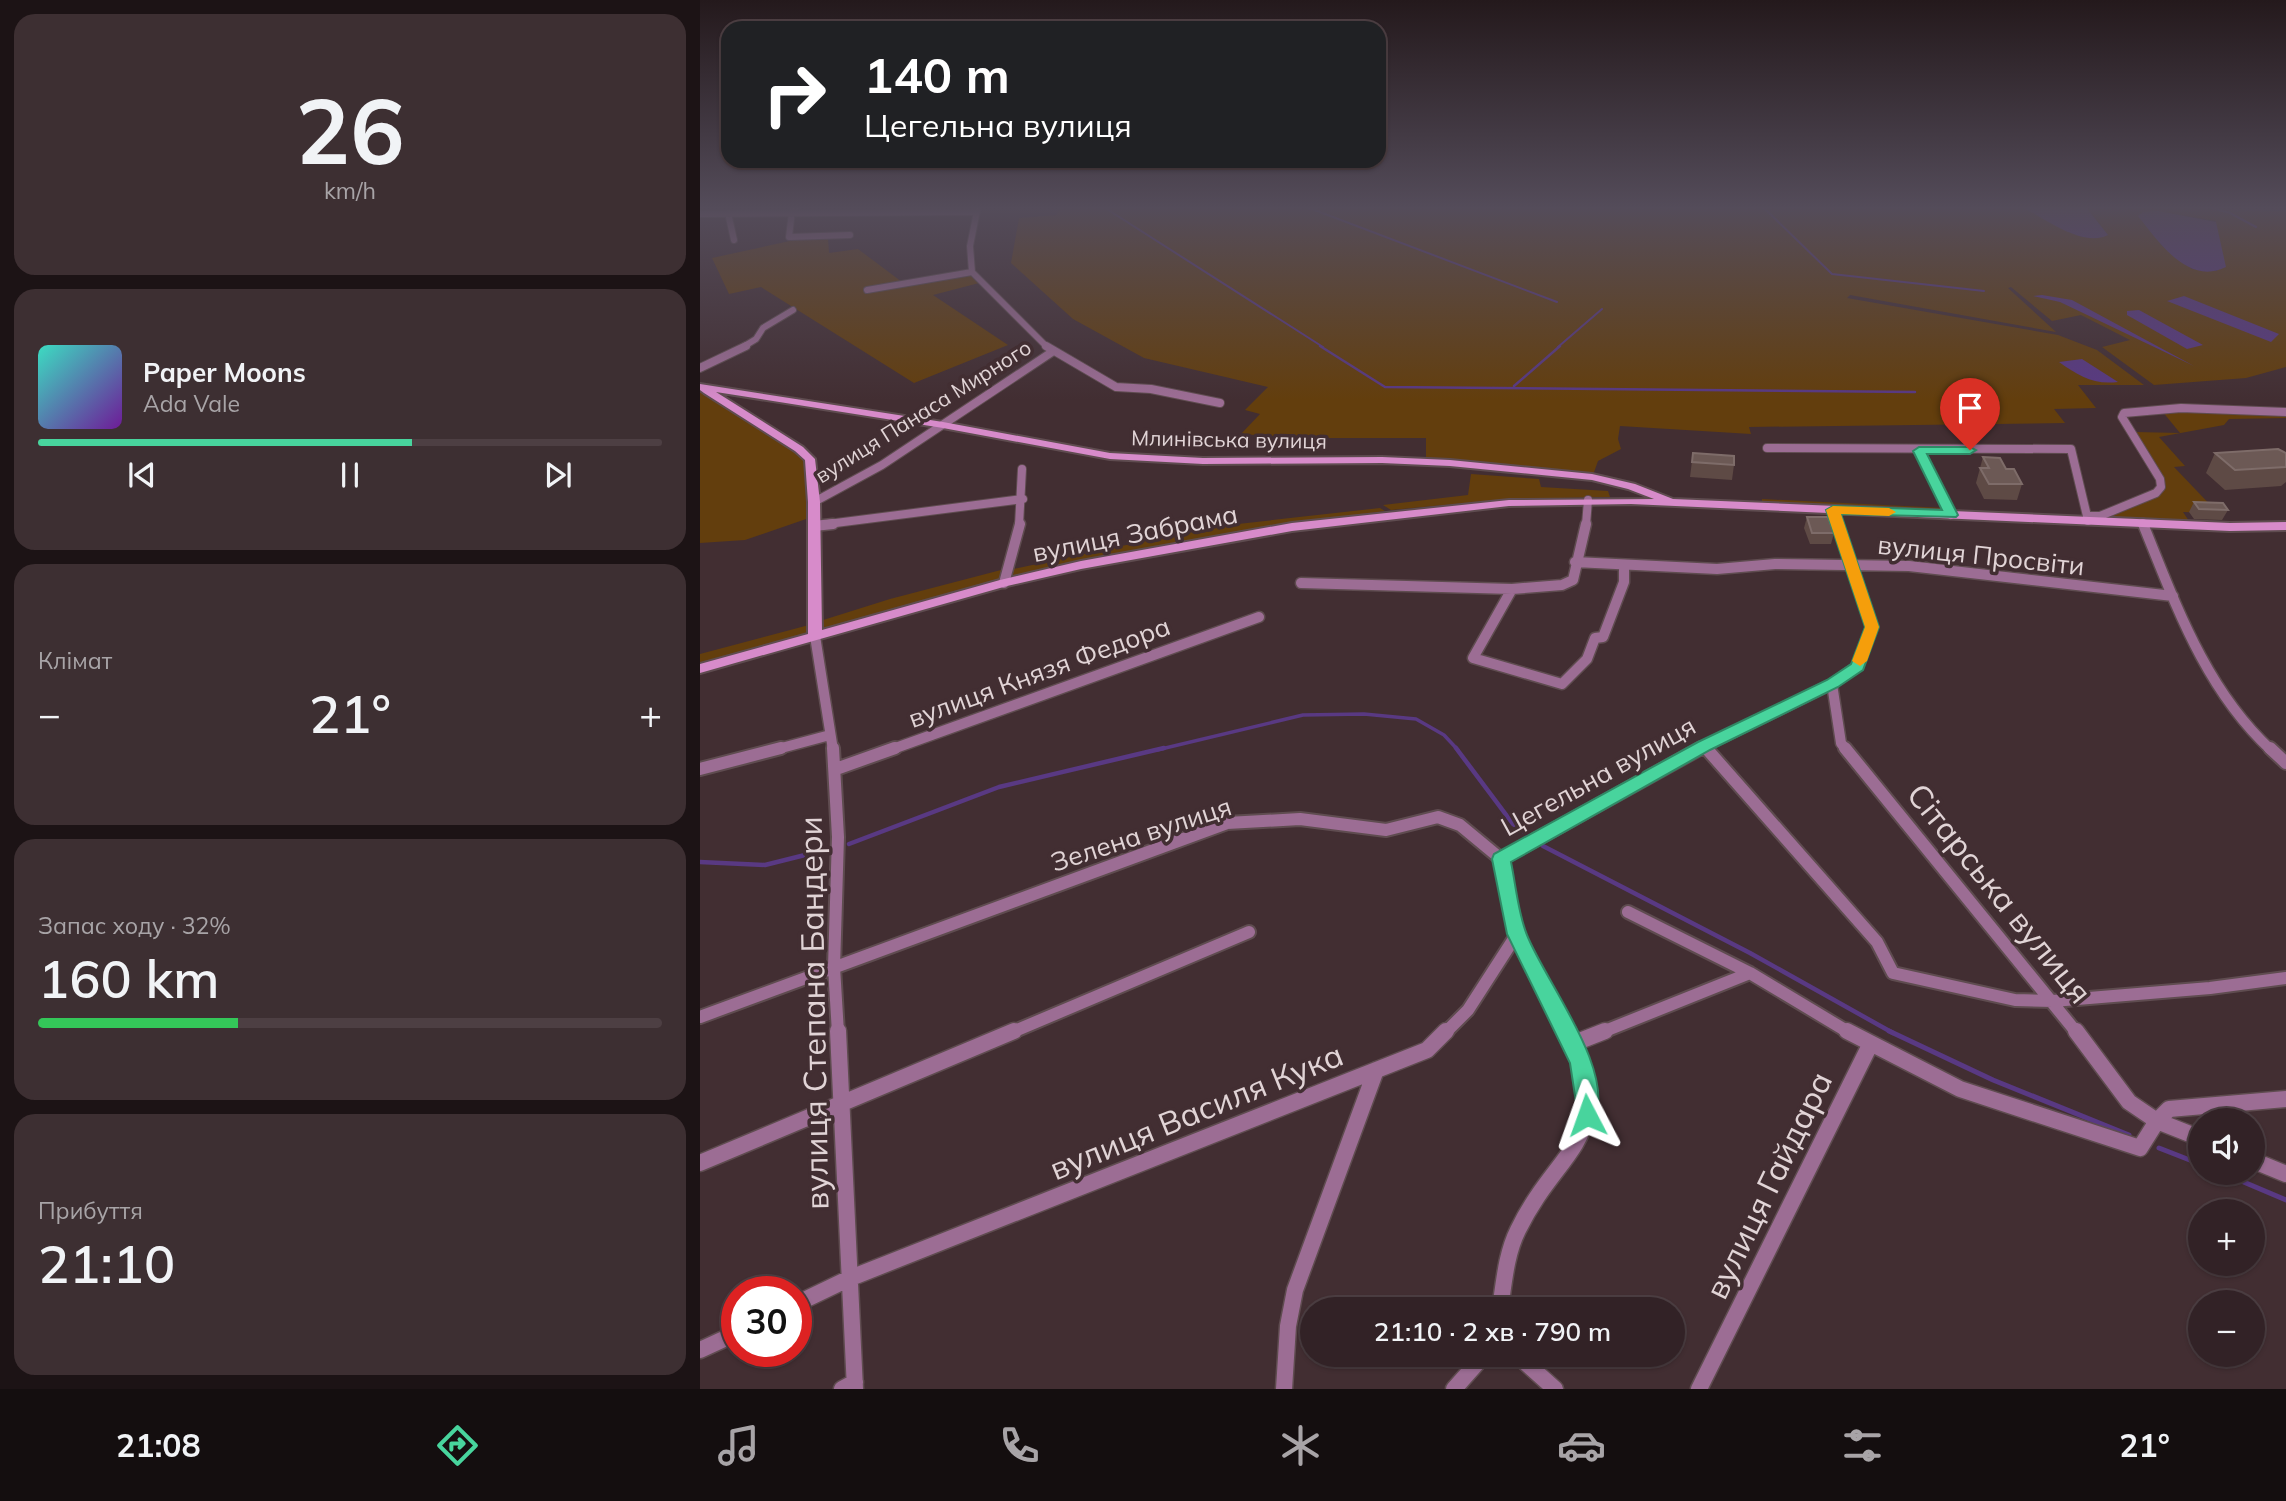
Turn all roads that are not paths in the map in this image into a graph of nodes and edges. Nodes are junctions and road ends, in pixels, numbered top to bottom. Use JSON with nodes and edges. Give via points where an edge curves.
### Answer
{"nodes":[{"id":1,"x":972,"y":272,"type":"joint"},
{"id":2,"x":867,"y":290,"type":"dead end"},
{"id":3,"x":793,"y":310,"type":"dead end"},
{"id":4,"x":1052,"y":352,"type":"junction"},
{"id":5,"x":700,"y":368,"type":"edge"},
{"id":6,"x":701,"y":387,"type":"edge"},
{"id":7,"x":1220,"y":403,"type":"dead end"},
{"id":8,"x":2286,"y":412,"type":"edge"},
{"id":9,"x":943,"y":425,"type":"junction"},
{"id":10,"x":1767,"y":448,"type":"dead end"},
{"id":11,"x":1919,"y":451,"type":"junction"},
{"id":12,"x":1022,"y":469,"type":"dead end"},
{"id":13,"x":1023,"y":499,"type":"junction"},
{"id":14,"x":1588,"y":500,"type":"junction"},
{"id":15,"x":814,"y":502,"type":"junction"},
{"id":16,"x":1675,"y":503,"type":"junction"},
{"id":17,"x":1833,"y":510,"type":"junction"},
{"id":18,"x":1951,"y":515,"type":"junction"},
{"id":19,"x":2087,"y":518,"type":"junction"},
{"id":20,"x":2143,"y":523,"type":"junction"},
{"id":21,"x":814,"y":526,"type":"junction"},
{"id":22,"x":2286,"y":526,"type":"edge"},
{"id":23,"x":1575,"y":562,"type":"junction"},
{"id":24,"x":1853,"y":563,"type":"junction"},
{"id":25,"x":1624,"y":566,"type":"junction"},
{"id":26,"x":1004,"y":583,"type":"junction"},
{"id":27,"x":1301,"y":583,"type":"dead end"},
{"id":28,"x":1512,"y":589,"type":"junction"},
{"id":29,"x":2172,"y":596,"type":"junction"},
{"id":30,"x":1259,"y":617,"type":"dead end"},
{"id":31,"x":815,"y":636,"type":"junction"},
{"id":32,"x":700,"y":669,"type":"edge"},
{"id":33,"x":1832,"y":684,"type":"junction"},
{"id":34,"x":830,"y":735,"type":"junction"},
{"id":35,"x":1704,"y":746,"type":"junction"},
{"id":36,"x":2286,"y":762,"type":"edge"},
{"id":37,"x":700,"y":769,"type":"edge"},
{"id":38,"x":836,"y":769,"type":"junction"},
{"id":39,"x":1501,"y":859,"type":"junction"},
{"id":40,"x":1628,"y":912,"type":"dead end"},
{"id":41,"x":1249,"y":932,"type":"dead end"},
{"id":42,"x":1517,"y":934,"type":"junction"},
{"id":43,"x":834,"y":967,"type":"junction"},
{"id":44,"x":1750,"y":972,"type":"junction"},
{"id":45,"x":2286,"y":978,"type":"edge"},
{"id":46,"x":2053,"y":1001,"type":"junction"},
{"id":47,"x":700,"y":1017,"type":"edge"},
{"id":48,"x":1572,"y":1044,"type":"junction"},
{"id":49,"x":1870,"y":1045,"type":"junction"},
{"id":50,"x":1376,"y":1070,"type":"junction"},
{"id":51,"x":2286,"y":1099,"type":"edge"},
{"id":52,"x":843,"y":1103,"type":"junction"},
{"id":53,"x":2157,"y":1121,"type":"junction"},
{"id":54,"x":2188,"y":1133,"type":"edge"},
{"id":55,"x":700,"y":1163,"type":"edge"},
{"id":56,"x":2265,"y":1165,"type":"edge"},
{"id":57,"x":2286,"y":1174,"type":"edge"},
{"id":58,"x":848,"y":1279,"type":"junction"},
{"id":59,"x":812,"y":1296,"type":"edge"},
{"id":60,"x":1502,"y":1297,"type":"edge"},
{"id":61,"x":721,"y":1340,"type":"edge"},
{"id":62,"x":700,"y":1350,"type":"edge"},
{"id":63,"x":1473,"y":1367,"type":"edge"},
{"id":64,"x":1531,"y":1367,"type":"edge"},
{"id":65,"x":851,"y":1387,"type":"edge"},
{"id":66,"x":1284,"y":1389,"type":"edge"},
{"id":67,"x":1454,"y":1389,"type":"edge"},
{"id":68,"x":1555,"y":1389,"type":"edge"},
{"id":69,"x":1699,"y":1389,"type":"edge"}],
"edges":[{"from":1,"to":2,"type":"street"},
{"from":1,"to":4,"type":"street"},
{"from":3,"to":5,"type":"street","via":[[763,328],[746,346]]},
{"from":4,"to":7,"type":"street","via":[[1116,387]]},
{"from":4,"to":9,"type":"street","name":"вулиця Панаса Мирного"},
{"from":6,"to":9,"type":"main road","name":"Млинівська вулиця"},
{"from":6,"to":15,"type":"main road","name":"вулиця Панаса Мирного","via":[[810,459]]},
{"from":8,"to":19,"type":"street","via":[[2180,408],[2124,413],[2122,418],[2161,487],[2156,493]]},
{"from":9,"to":15,"type":"street","name":"вулиця Панаса Мирного"},
{"from":9,"to":16,"type":"main road","name":"Млинівська вулиця","via":[[1122,457],[1382,460],[1520,469],[1592,477]]},
{"from":10,"to":11,"type":"street"},
{"from":11,"to":18,"type":"street"},
{"from":11,"to":19,"type":"street","via":[[2071,449]]},
{"from":12,"to":13,"type":"street"},
{"from":13,"to":21,"type":"street"},
{"from":13,"to":26,"type":"street"},
{"from":14,"to":16,"type":"main road","name":"вулиця Забрама"},
{"from":14,"to":23,"type":"street"},
{"from":14,"to":26,"type":"main road","name":"вулиця Забрама","via":[[1509,503],[1292,527]]},
{"from":15,"to":21,"type":"main road","name":"вулиця Панаса Мирного"},
{"from":16,"to":17,"type":"main road","name":"вулиця Забрама"},
{"from":17,"to":18,"type":"main road","name":"вулиця Забрама"},
{"from":17,"to":24,"type":"street","name":"Цегельна вулиця"},
{"from":18,"to":19,"type":"main road","name":"вулиця Забрама"},
{"from":19,"to":20,"type":"main road","name":"вулиця Забрама"},
{"from":20,"to":22,"type":"main road","name":"вулиця Забрама"},
{"from":20,"to":29,"type":"street"},
{"from":21,"to":31,"type":"main road","name":"вулиця Панаса Мирного"},
{"from":23,"to":25,"type":"street","name":"вулиця Просвіти"},
{"from":23,"to":28,"type":"street","via":[[1573,580],[1562,585]]},
{"from":24,"to":25,"type":"street","name":"вулиця Просвіти","via":[[1717,569]]},
{"from":24,"to":29,"type":"street","name":"вулиця Просвіти"},
{"from":24,"to":33,"type":"street","name":"Цегельна вулиця","via":[[1872,627],[1858,666]]},
{"from":25,"to":28,"type":"street","via":[[1624,582],[1603,637],[1595,638],[1587,659],[1562,684],[1473,658]]},
{"from":26,"to":31,"type":"main road","name":"вулиця Забрама"},
{"from":27,"to":28,"type":"street"},
{"from":29,"to":36,"type":"street","via":[[2220,690],[2239,717]]},
{"from":30,"to":38,"type":"street","name":"вулиця Князя Федора"},
{"from":31,"to":32,"type":"main road","name":"вулиця Забрама"},
{"from":31,"to":34,"type":"street","name":"вулиця Степана Бандери"},
{"from":33,"to":35,"type":"street","name":"Цегельна вулиця"},
{"from":33,"to":46,"type":"street","name":"Сітарська вулиця","via":[[1841,743]]},
{"from":34,"to":37,"type":"street"},
{"from":34,"to":38,"type":"street","name":"вулиця Степана Бандери"},
{"from":35,"to":39,"type":"street","name":"Цегельна вулиця"},
{"from":35,"to":46,"type":"street","via":[[1877,942],[1893,973],[2015,1000]]},
{"from":38,"to":43,"type":"street","name":"вулиця Степана Бандери"},
{"from":39,"to":42,"type":"street","name":"Цегельна вулиця"},
{"from":39,"to":43,"type":"street","name":"Зелена вулиця","via":[[1460,825],[1438,817],[1386,830],[1300,819],[1227,823]]},
{"from":40,"to":44,"type":"street"},
{"from":41,"to":52,"type":"street"},
{"from":42,"to":48,"type":"street","name":"Цегельна вулиця"},
{"from":42,"to":50,"type":"street","name":"вулиця Василя Кука","via":[[1453,1027],[1427,1050]]},
{"from":43,"to":47,"type":"street","name":"Зелена вулиця"},
{"from":43,"to":52,"type":"street","name":"вулиця Степана Бандери"},
{"from":44,"to":48,"type":"street"},
{"from":44,"to":49,"type":"street"},
{"from":45,"to":46,"type":"street"},
{"from":46,"to":53,"type":"street","name":"Сітарська вулиця","via":[[2129,1101]]},
{"from":48,"to":60,"type":"street","name":"Цегельна вулиця","via":[[1581,1062],[1587,1115],[1560,1171],[1517,1230]]},
{"from":49,"to":53,"type":"street","via":[[1959,1089],[2140,1148]]},
{"from":49,"to":69,"type":"street","name":"вулиця Гайдара"},
{"from":50,"to":58,"type":"street","name":"вулиця Василя Кука"},
{"from":50,"to":66,"type":"street","via":[[1295,1290]]},
{"from":51,"to":53,"type":"street","via":[[2169,1110]]},
{"from":52,"to":55,"type":"street"},
{"from":52,"to":58,"type":"street","name":"вулиця Степана Бандери"},
{"from":53,"to":54,"type":"street","name":"Сітарська вулиця"},
{"from":56,"to":57,"type":"street"},
{"from":58,"to":59,"type":"street","name":"вулиця Василя Кука"},
{"from":58,"to":65,"type":"street","name":"вулиця Степана Бандери"},
{"from":61,"to":62,"type":"street"},
{"from":63,"to":67,"type":"street"},
{"from":64,"to":68,"type":"street"}]}
